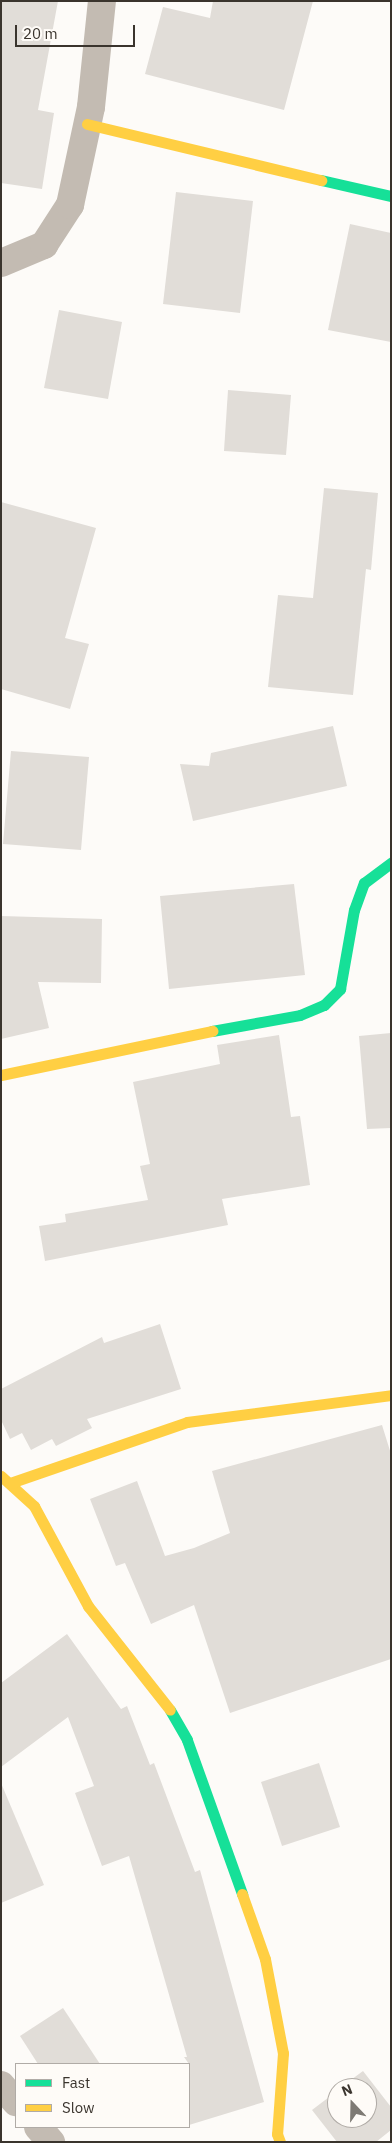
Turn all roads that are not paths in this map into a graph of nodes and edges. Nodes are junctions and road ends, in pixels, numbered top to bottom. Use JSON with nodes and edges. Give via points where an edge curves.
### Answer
{"nodes":[{"id":1,"x":102,"y":1,"type":"edge"},
{"id":2,"x":87,"y":124,"type":"junction"},
{"id":3,"x":391,"y":196,"type":"edge"},
{"id":4,"x":1,"y":263,"type":"edge"},
{"id":5,"x":391,"y":863,"type":"edge"},
{"id":6,"x":1,"y":1075,"type":"edge"},
{"id":7,"x":391,"y":1395,"type":"edge"},
{"id":8,"x":5,"y":1479,"type":"edge"},
{"id":9,"x":1,"y":2085,"type":"edge"},
{"id":10,"x":15,"y":2101,"type":"edge"},
{"id":11,"x":39,"y":2128,"type":"edge"},
{"id":12,"x":274,"y":2139,"type":"edge"},
{"id":13,"x":50,"y":2142,"type":"edge"}],
"edges":[{"from":1,"to":2,"type":"street"},
{"from":2,"to":3,"type":"street"},
{"from":2,"to":4,"type":"street","via":[[70,205],[44,245]]},
{"from":5,"to":6,"type":"street","via":[[364,882],[354,910],[340,989],[324,1005],[300,1015]]},
{"from":7,"to":8,"type":"street","via":[[187,1422]]},
{"from":8,"to":12,"type":"street","via":[[34,1506],[88,1606],[175,1717],[187,1740],[265,1959],[283,2053]]},
{"from":9,"to":10,"type":"street"},
{"from":11,"to":13,"type":"street"}]}
